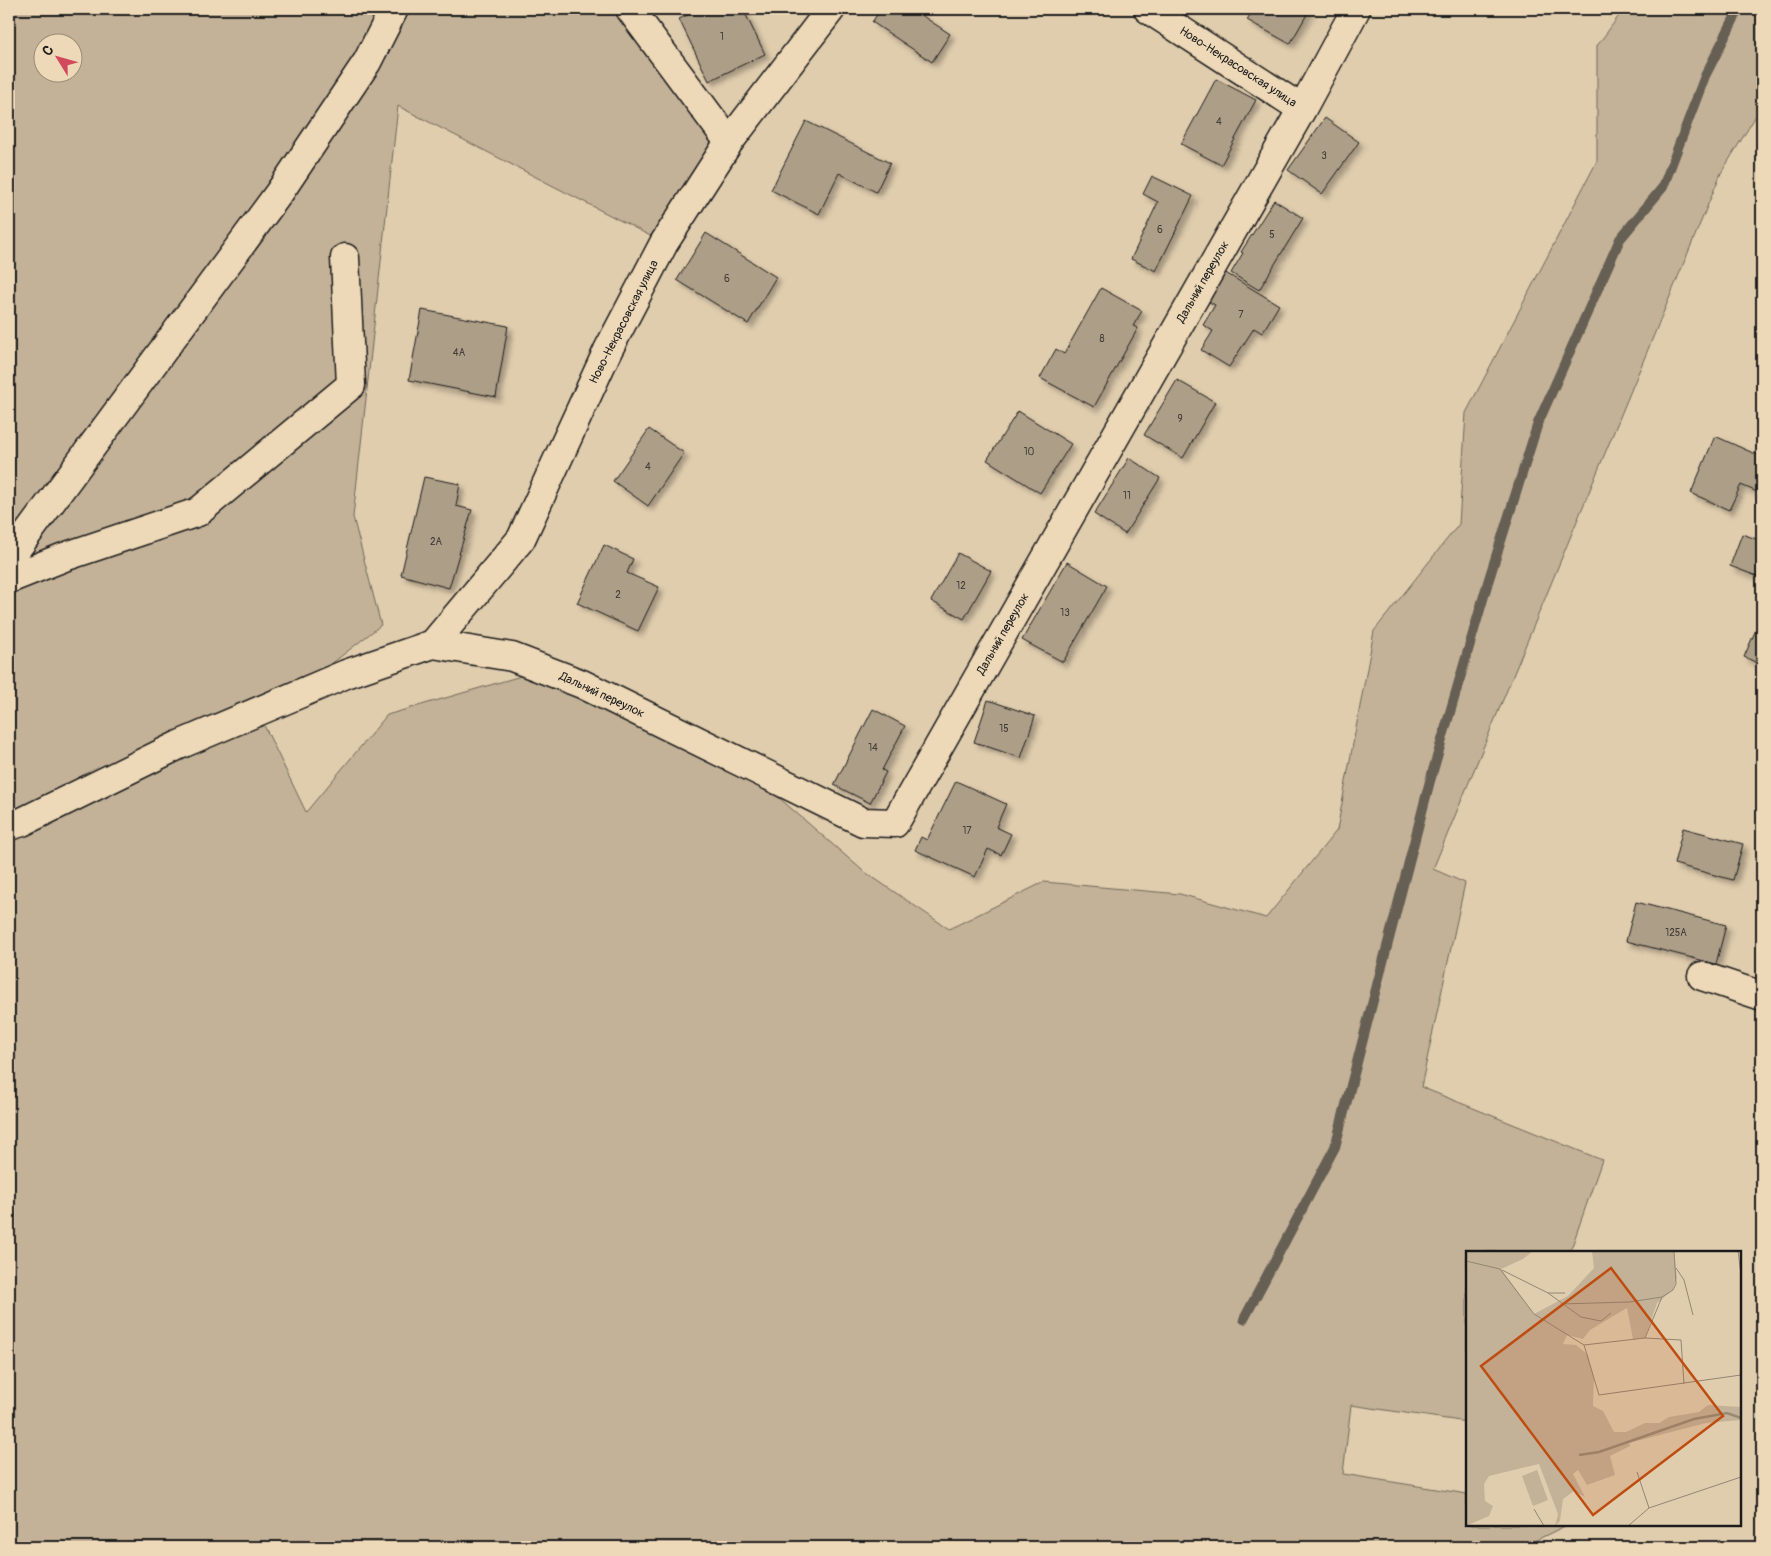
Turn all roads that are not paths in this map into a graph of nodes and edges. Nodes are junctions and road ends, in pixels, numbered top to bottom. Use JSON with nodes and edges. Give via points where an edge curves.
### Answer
{"nodes":[{"id":1,"x":394,"y":9,"type":"edge"},
{"id":2,"x":630,"y":9,"type":"edge"},
{"id":3,"x":831,"y":9,"type":"edge"},
{"id":4,"x":1148,"y":9,"type":"edge"},
{"id":5,"x":1356,"y":9,"type":"edge"},
{"id":6,"x":1302,"y":109,"type":"junction"},
{"id":7,"x":729,"y":142,"type":"junction"},
{"id":8,"x":345,"y":258,"type":"dead end"},
{"id":9,"x":9,"y":559,"type":"edge"},
{"id":10,"x":9,"y":579,"type":"edge"},
{"id":11,"x":433,"y":644,"type":"junction"},
{"id":12,"x":9,"y":826,"type":"edge"},
{"id":13,"x":1702,"y":976,"type":"dead end"},
{"id":14,"x":1762,"y":996,"type":"edge"}],
"edges":[{"from":1,"to":9,"type":"street","via":[[367,62],[278,193]]},
{"from":2,"to":7,"type":"street"},
{"from":3,"to":7,"type":"street","name":"Ново-Некрасовская улица"},
{"from":4,"to":6,"type":"street","name":"Ново-Некрасовская улица"},
{"from":5,"to":6,"type":"street","name":"Дальний переулок"},
{"from":6,"to":11,"type":"street","name":"Дальний переулок","via":[[895,823],[863,822],[582,684],[512,657]]},
{"from":7,"to":11,"type":"street","name":"Ново-Некрасовская улица","via":[[646,276],[608,350],[521,539]]},
{"from":8,"to":10,"type":"street","via":[[351,386],[198,512]]},
{"from":11,"to":12,"type":"street","via":[[346,674],[180,745]]},
{"from":13,"to":14,"type":"street"}]}
